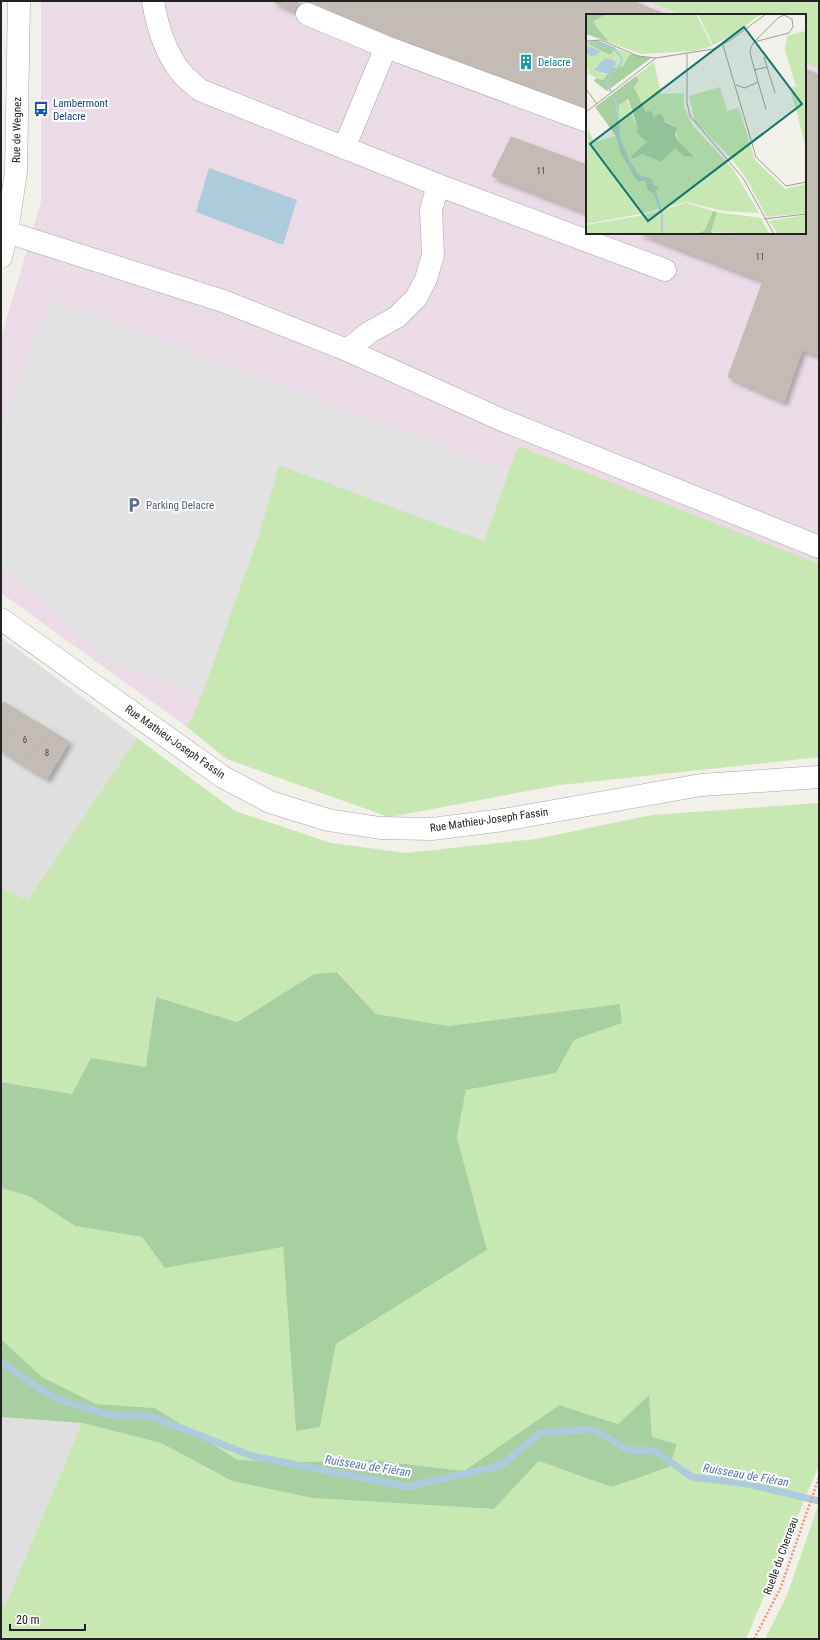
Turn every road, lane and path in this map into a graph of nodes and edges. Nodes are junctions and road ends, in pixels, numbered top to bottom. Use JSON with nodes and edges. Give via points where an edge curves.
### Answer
{"nodes":[{"id":1,"x":19,"y":1,"type":"edge"},
{"id":2,"x":154,"y":3,"type":"edge"},
{"id":3,"x":307,"y":14,"type":"dead end"},
{"id":4,"x":386,"y":47,"type":"junction"},
{"id":5,"x":586,"y":121,"type":"edge"},
{"id":6,"x":344,"y":148,"type":"junction"},
{"id":7,"x":438,"y":185,"type":"junction"},
{"id":8,"x":7,"y":232,"type":"junction"},
{"id":9,"x":1,"y":257,"type":"edge"},
{"id":10,"x":665,"y":270,"type":"dead end"},
{"id":11,"x":347,"y":350,"type":"junction"},
{"id":12,"x":819,"y":547,"type":"edge"},
{"id":13,"x":1,"y":619,"type":"edge"},
{"id":14,"x":819,"y":777,"type":"edge"},
{"id":15,"x":819,"y":1477,"type":"edge"},
{"id":16,"x":754,"y":1639,"type":"edge"}],
"edges":[{"from":1,"to":8,"type":"street","name":"Rue de Wegnez","via":[[16,172]]},
{"from":2,"to":6,"type":"street","via":[[156,21],[167,50],[180,72],[200,90]]},
{"from":3,"to":4,"type":"street"},
{"from":4,"to":5,"type":"street"},
{"from":4,"to":6,"type":"street"},
{"from":6,"to":7,"type":"street"},
{"from":7,"to":10,"type":"street"},
{"from":7,"to":11,"type":"street","via":[[431,210],[433,255],[416,298],[397,317],[370,332]]},
{"from":8,"to":9,"type":"street","name":"Rue de Wegnez"},
{"from":8,"to":11,"type":"street","via":[[223,301]]},
{"from":11,"to":12,"type":"street","via":[[502,420]]},
{"from":13,"to":14,"type":"street","name":"Rue Mathieu-Joseph Fassin","via":[[223,777],[270,802],[328,820],[380,828],[432,829],[503,820],[701,785]]},
{"from":15,"to":16,"type":"path","name":"Ruelle du Cherreau","via":[[780,1588]]}]}
